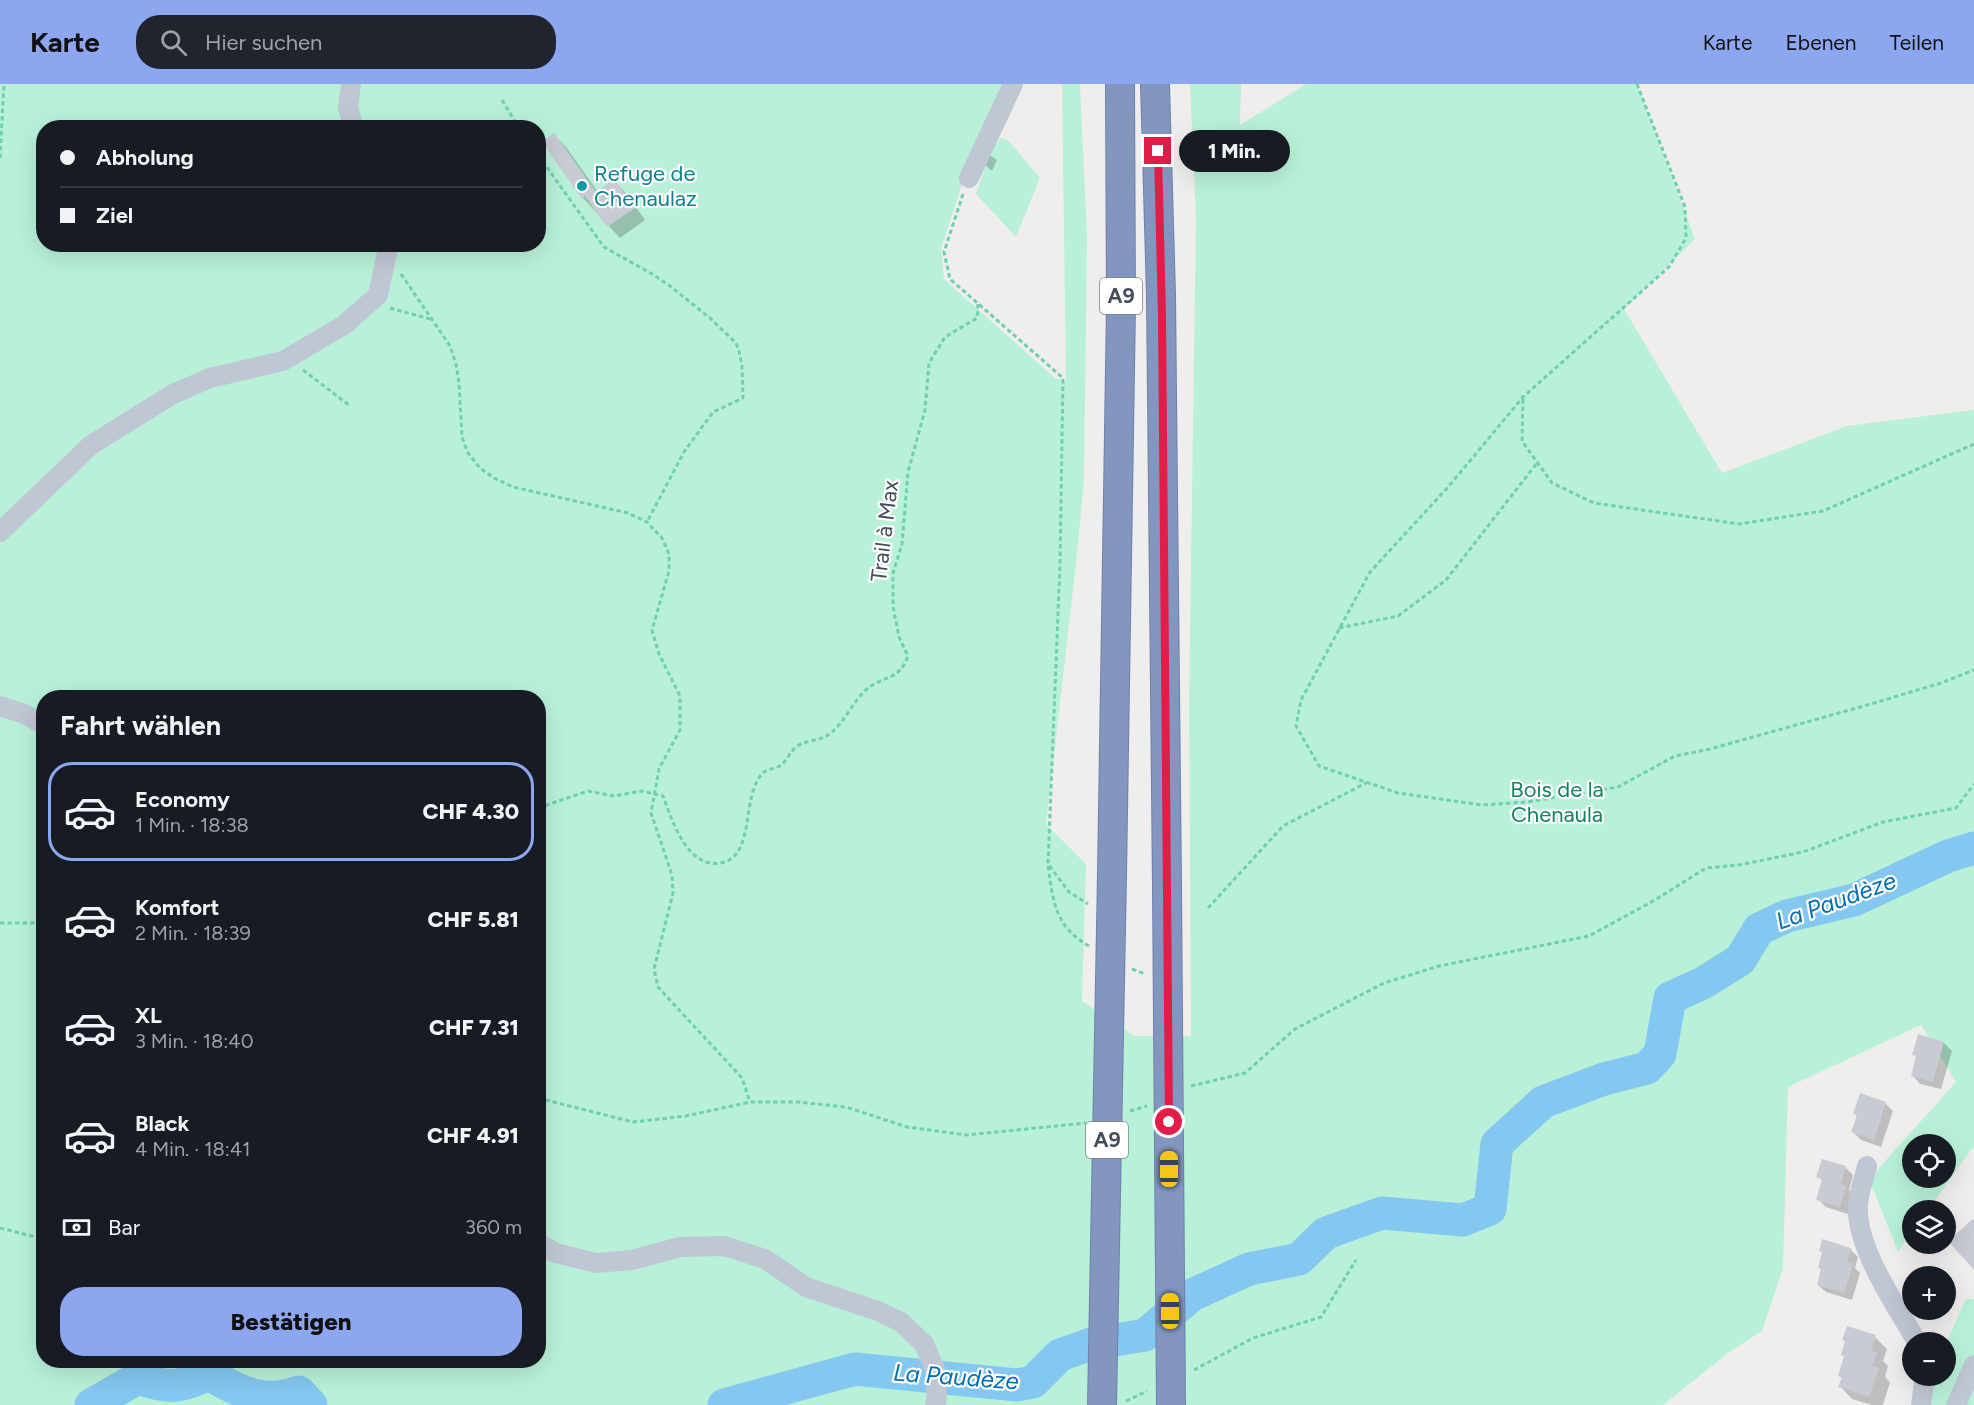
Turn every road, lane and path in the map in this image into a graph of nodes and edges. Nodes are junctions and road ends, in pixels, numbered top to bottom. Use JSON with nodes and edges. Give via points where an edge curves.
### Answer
{"nodes":[{"id":1,"x":4,"y":84,"type":"edge"},
{"id":2,"x":351,"y":84,"type":"edge"},
{"id":3,"x":1013,"y":84,"type":"edge"},
{"id":4,"x":1120,"y":84,"type":"edge"},
{"id":5,"x":1155,"y":84,"type":"edge"},
{"id":6,"x":1637,"y":84,"type":"edge"},
{"id":7,"x":502,"y":100,"type":"dead end"},
{"id":8,"x":352,"y":120,"type":"edge"},
{"id":9,"x":514,"y":120,"type":"edge"},
{"id":10,"x":0,"y":158,"type":"edge"},
{"id":11,"x":546,"y":166,"type":"edge"},
{"id":12,"x":969,"y":178,"type":"joint"},
{"id":13,"x":385,"y":252,"type":"edge"},
{"id":14,"x":388,"y":252,"type":"edge"},
{"id":15,"x":369,"y":303,"type":"junction"},
{"id":16,"x":978,"y":304,"type":"junction"},
{"id":17,"x":432,"y":319,"type":"junction"},
{"id":18,"x":288,"y":358,"type":"junction"},
{"id":19,"x":1523,"y":397,"type":"junction"},
{"id":20,"x":349,"y":405,"type":"dead end"},
{"id":21,"x":1974,"y":444,"type":"edge"},
{"id":22,"x":1538,"y":463,"type":"junction"},
{"id":23,"x":648,"y":522,"type":"junction"},
{"id":24,"x":0,"y":532,"type":"edge"},
{"id":25,"x":1339,"y":628,"type":"junction"},
{"id":26,"x":1974,"y":670,"type":"edge"},
{"id":27,"x":0,"y":706,"type":"edge"},
{"id":28,"x":36,"y":721,"type":"edge"},
{"id":29,"x":1367,"y":783,"type":"junction"},
{"id":30,"x":1974,"y":784,"type":"edge"},
{"id":31,"x":654,"y":794,"type":"junction"},
{"id":32,"x":546,"y":805,"type":"edge"},
{"id":33,"x":1088,"y":904,"type":"dead end"},
{"id":34,"x":1208,"y":908,"type":"dead end"},
{"id":35,"x":0,"y":923,"type":"edge"},
{"id":36,"x":36,"y":923,"type":"edge"},
{"id":37,"x":1186,"y":1088,"type":"dead end"},
{"id":38,"x":546,"y":1100,"type":"edge"},
{"id":39,"x":750,"y":1102,"type":"junction"},
{"id":40,"x":1154,"y":1102,"type":"dead end"},
{"id":41,"x":1120,"y":1114,"type":"dead end"},
{"id":42,"x":1097,"y":1120,"type":"dead end"},
{"id":43,"x":1866,"y":1166,"type":"dead end"},
{"id":44,"x":0,"y":1228,"type":"edge"},
{"id":45,"x":36,"y":1237,"type":"edge"},
{"id":46,"x":546,"y":1247,"type":"edge"},
{"id":47,"x":1356,"y":1260,"type":"dead end"},
{"id":48,"x":1911,"y":1332,"type":"edge"},
{"id":49,"x":1974,"y":1365,"type":"edge"},
{"id":50,"x":1192,"y":1371,"type":"dead end"},
{"id":51,"x":1924,"y":1386,"type":"edge"},
{"id":52,"x":1160,"y":1398,"type":"edge"},
{"id":53,"x":936,"y":1402,"type":"edge"},
{"id":54,"x":1101,"y":1405,"type":"edge"},
{"id":55,"x":1116,"y":1405,"type":"edge"},
{"id":56,"x":1921,"y":1405,"type":"edge"},
{"id":57,"x":1956,"y":1405,"type":"edge"}],
"edges":[{"from":1,"to":10,"type":"path"},
{"from":2,"to":8,"type":"street","via":[[348,108]]},
{"from":3,"to":12,"type":"street"},
{"from":4,"to":54,"type":"highway","number":"A9","bridge":true,"via":[[1121,306]]},
{"from":5,"to":52,"type":"highway","number":"A9","bridge":true,"via":[[1167,887]]},
{"from":6,"to":19,"type":"path","via":[[1685,207],[1686,238],[1668,267]]},
{"from":7,"to":9,"type":"path"},
{"from":11,"to":23,"type":"path","via":[[604,247],[652,274],[710,318],[740,351],[743,398],[713,412],[684,452]]},
{"from":12,"to":16,"type":"path","via":[[944,252],[950,279]]},
{"from":13,"to":15,"type":"street","via":[[378,295]]},
{"from":14,"to":17,"type":"path"},
{"from":15,"to":17,"type":"path"},
{"from":15,"to":18,"type":"street","via":[[344,325]]},
{"from":16,"to":31,"type":"path","name":"Trail à Max","via":[[977,318],[945,337],[929,363],[925,410],[908,472],[902,544],[893,573],[893,606],[899,637],[908,656],[903,668],[866,690],[823,739],[796,746],[787,760],[765,772],[756,783],[743,843],[734,858],[720,863],[702,861],[688,850],[663,796]]},
{"from":16,"to":33,"type":"path","via":[[1063,378],[1048,864],[1069,892]]},
{"from":17,"to":23,"type":"path","via":[[453,355],[462,437],[480,468],[513,487],[628,513]]},
{"from":18,"to":20,"type":"path"},
{"from":18,"to":24,"type":"street","via":[[210,378],[173,394],[91,445]]},
{"from":19,"to":22,"type":"path","via":[[1522,441]]},
{"from":19,"to":25,"type":"path","via":[[1371,572]]},
{"from":21,"to":22,"type":"path","via":[[1823,511],[1739,524],[1594,503],[1552,483]]},
{"from":22,"to":25,"type":"path","via":[[1446,580],[1398,616]]},
{"from":23,"to":31,"type":"path","via":[[669,554],[669,571],[652,630],[680,696],[680,730],[659,769]]},
{"from":25,"to":29,"type":"path","via":[[1301,700],[1296,726],[1319,766]]},
{"from":26,"to":29,"type":"path","via":[[1864,706],[1675,756],[1618,787],[1482,806],[1398,793]]},
{"from":27,"to":28,"type":"street"},
{"from":29,"to":34,"type":"path","via":[[1283,826]]},
{"from":30,"to":37,"type":"path","via":[[1956,808],[1883,822],[1803,852],[1706,868],[1590,936],[1439,966],[1384,983],[1295,1029],[1245,1073]]},
{"from":31,"to":32,"type":"path","via":[[642,791],[614,796],[588,791]]},
{"from":31,"to":39,"type":"path","via":[[651,813],[672,875],[673,893],[654,969],[658,987],[742,1078]]},
{"from":35,"to":36,"type":"path"},
{"from":38,"to":39,"type":"path","via":[[633,1122],[686,1116]]},
{"from":39,"to":42,"type":"path","via":[[846,1107],[907,1127],[967,1135]]},
{"from":40,"to":41,"type":"path"},
{"from":43,"to":48,"type":"street","via":[[1858,1207],[1860,1227],[1871,1260]]},
{"from":44,"to":45,"type":"path"},
{"from":46,"to":53,"type":"street","via":[[596,1263],[632,1260],[680,1247],[724,1246],[765,1259],[806,1287],[901,1322],[924,1344],[934,1369]]},
{"from":47,"to":50,"type":"path","via":[[1321,1317],[1254,1338]]},
{"from":49,"to":57,"type":"street"},
{"from":51,"to":56,"type":"street"},
{"from":52,"to":55,"type":"path"}]}
